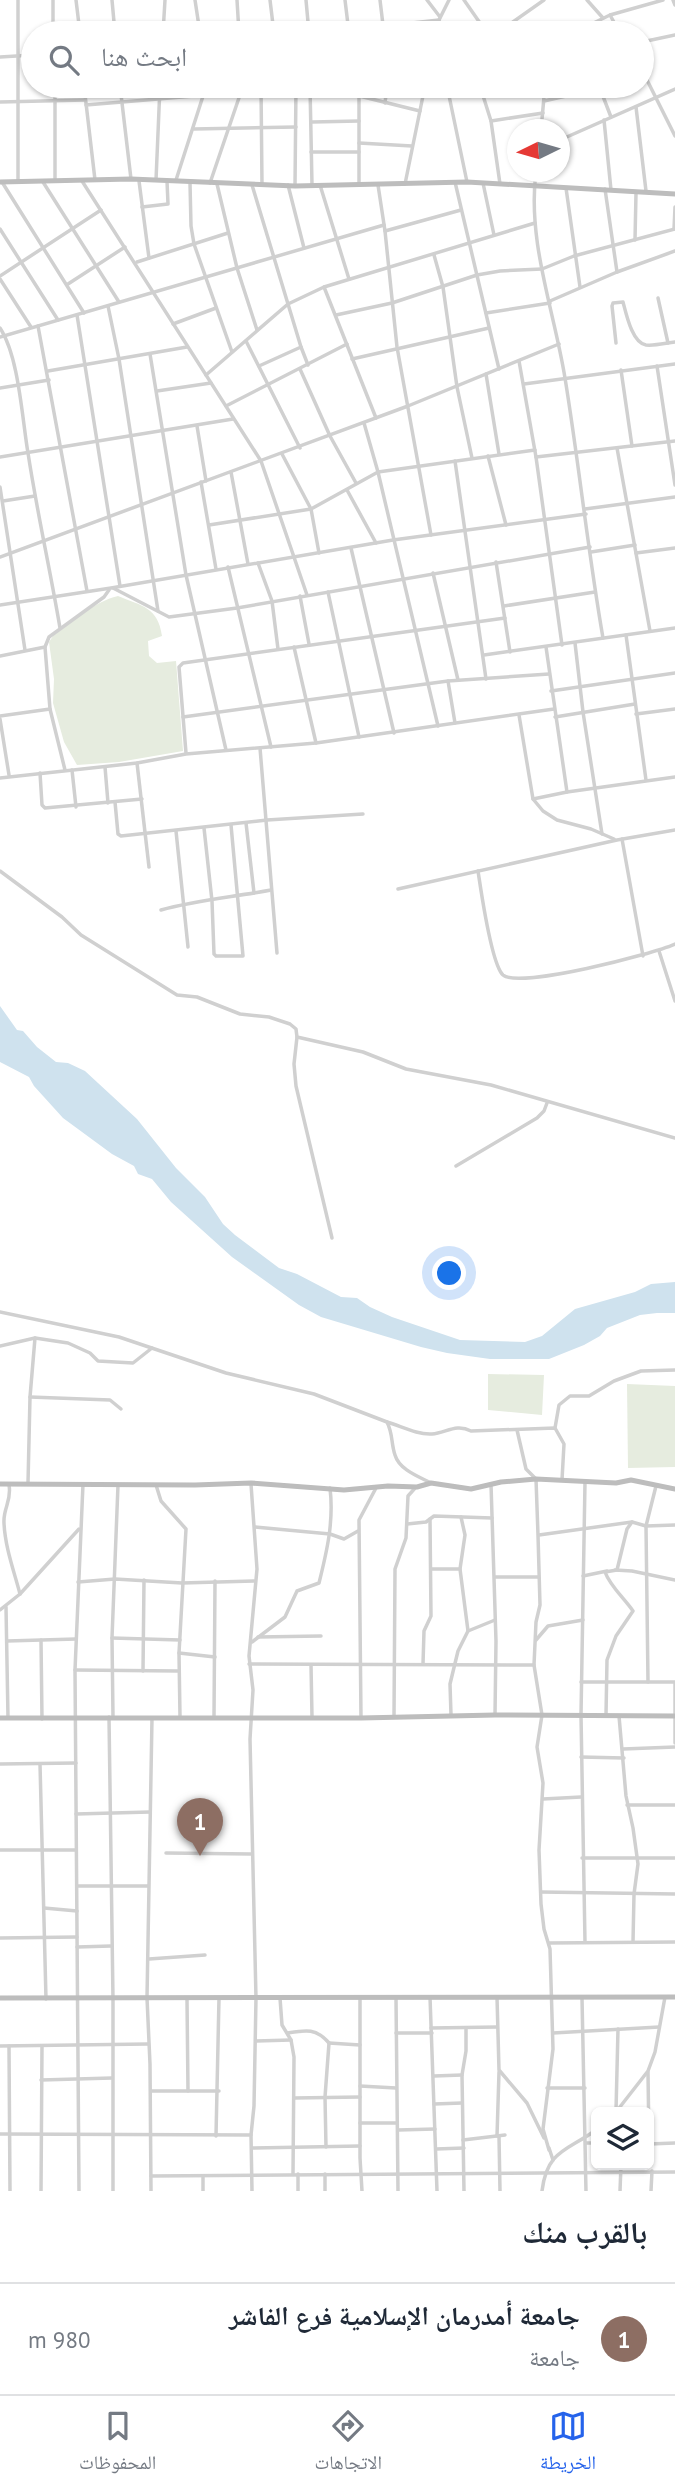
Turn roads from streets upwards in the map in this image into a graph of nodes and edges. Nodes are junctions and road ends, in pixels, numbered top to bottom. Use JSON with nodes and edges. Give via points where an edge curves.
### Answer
{"nodes":[{"id":1,"x":18,"y":0,"type":"edge"},
{"id":2,"x":53,"y":0,"type":"edge"},
{"id":3,"x":76,"y":0,"type":"edge"},
{"id":4,"x":112,"y":0,"type":"edge"},
{"id":5,"x":165,"y":0,"type":"edge"},
{"id":6,"x":195,"y":0,"type":"edge"},
{"id":7,"x":237,"y":0,"type":"edge"},
{"id":8,"x":270,"y":0,"type":"edge"},
{"id":9,"x":306,"y":0,"type":"edge"},
{"id":10,"x":345,"y":0,"type":"edge"},
{"id":11,"x":380,"y":0,"type":"edge"},
{"id":12,"x":427,"y":0,"type":"edge"},
{"id":13,"x":449,"y":0,"type":"edge"},
{"id":14,"x":465,"y":0,"type":"edge"},
{"id":15,"x":544,"y":0,"type":"edge"},
{"id":16,"x":587,"y":0,"type":"edge"},
{"id":17,"x":663,"y":0,"type":"edge"},
{"id":18,"x":610,"y":15,"type":"junction"},
{"id":19,"x":603,"y":18,"type":"junction"},
{"id":20,"x":439,"y":19,"type":"junction"},
{"id":21,"x":53,"y":21,"type":"edge"},
{"id":22,"x":79,"y":21,"type":"edge"},
{"id":23,"x":114,"y":21,"type":"edge"},
{"id":24,"x":164,"y":21,"type":"edge"},
{"id":25,"x":198,"y":21,"type":"edge"},
{"id":26,"x":238,"y":21,"type":"edge"},
{"id":27,"x":273,"y":21,"type":"edge"},
{"id":28,"x":308,"y":21,"type":"edge"},
{"id":29,"x":348,"y":21,"type":"edge"},
{"id":30,"x":383,"y":21,"type":"edge"},
{"id":31,"x":421,"y":21,"type":"edge"},
{"id":32,"x":479,"y":21,"type":"edge"},
{"id":33,"x":514,"y":21,"type":"edge"},
{"id":34,"x":598,"y":21,"type":"edge"},
{"id":35,"x":613,"y":21,"type":"edge"},
{"id":36,"x":675,"y":35,"type":"edge"},
{"id":37,"x":654,"y":39,"type":"edge"},
{"id":38,"x":19,"y":55,"type":"junction"},
{"id":39,"x":0,"y":57,"type":"edge"},
{"id":40,"x":675,"y":89,"type":"edge"},
{"id":41,"x":654,"y":94,"type":"edge"},
{"id":42,"x":656,"y":97,"type":"junction"},
{"id":43,"x":85,"y":98,"type":"edge"},
{"id":44,"x":121,"y":98,"type":"edge"},
{"id":45,"x":150,"y":98,"type":"edge"},
{"id":46,"x":160,"y":98,"type":"edge"},
{"id":47,"x":203,"y":98,"type":"edge"},
{"id":48,"x":240,"y":98,"type":"edge"},
{"id":49,"x":261,"y":98,"type":"edge"},
{"id":50,"x":296,"y":98,"type":"edge"},
{"id":51,"x":311,"y":98,"type":"edge"},
{"id":52,"x":359,"y":98,"type":"edge"},
{"id":53,"x":367,"y":98,"type":"edge"},
{"id":54,"x":386,"y":98,"type":"edge"},
{"id":55,"x":423,"y":98,"type":"edge"},
{"id":56,"x":450,"y":98,"type":"edge"},
{"id":57,"x":484,"y":98,"type":"edge"},
{"id":58,"x":544,"y":98,"type":"edge"},
{"id":59,"x":556,"y":98,"type":"edge"},
{"id":60,"x":604,"y":98,"type":"edge"},
{"id":61,"x":654,"y":98,"type":"edge"},
{"id":62,"x":55,"y":100,"type":"junction"},
{"id":63,"x":18,"y":101,"type":"junction"},
{"id":64,"x":121,"y":101,"type":"junction"},
{"id":65,"x":544,"y":101,"type":"junction"},
{"id":66,"x":0,"y":102,"type":"edge"},
{"id":67,"x":85,"y":102,"type":"junction"},
{"id":68,"x":386,"y":103,"type":"junction"},
{"id":69,"x":636,"y":106,"type":"junction"},
{"id":70,"x":420,"y":111,"type":"junction"},
{"id":71,"x":542,"y":113,"type":"junction"},
{"id":72,"x":611,"y":117,"type":"junction"},
{"id":73,"x":542,"y":119,"type":"edge"},
{"id":74,"x":604,"y":120,"type":"junction"},
{"id":75,"x":359,"y":121,"type":"junction"},
{"id":76,"x":491,"y":121,"type":"junction"},
{"id":77,"x":312,"y":122,"type":"junction"},
{"id":78,"x":673,"y":126,"type":"edge"},
{"id":79,"x":296,"y":128,"type":"junction"},
{"id":80,"x":194,"y":129,"type":"junction"},
{"id":81,"x":228,"y":129,"type":"junction"},
{"id":82,"x":262,"y":129,"type":"junction"},
{"id":83,"x":570,"y":135,"type":"edge"},
{"id":84,"x":675,"y":136,"type":"edge"},
{"id":85,"x":359,"y":143,"type":"junction"},
{"id":86,"x":412,"y":146,"type":"junction"},
{"id":87,"x":311,"y":152,"type":"junction"},
{"id":88,"x":359,"y":152,"type":"junction"},
{"id":89,"x":131,"y":179,"type":"junction"},
{"id":90,"x":139,"y":179,"type":"junction"},
{"id":91,"x":95,"y":180,"type":"junction"},
{"id":92,"x":156,"y":180,"type":"junction"},
{"id":93,"x":82,"y":181,"type":"junction"},
{"id":94,"x":167,"y":181,"type":"junction"},
{"id":95,"x":1,"y":182,"type":"edge"},
{"id":96,"x":18,"y":182,"type":"junction"},
{"id":97,"x":43,"y":182,"type":"junction"},
{"id":98,"x":55,"y":182,"type":"junction"},
{"id":99,"x":175,"y":182,"type":"junction"},
{"id":100,"x":455,"y":182,"type":"junction"},
{"id":101,"x":467,"y":182,"type":"junction"},
{"id":102,"x":534,"y":182,"type":"edge"},
{"id":103,"x":190,"y":183,"type":"junction"},
{"id":104,"x":483,"y":183,"type":"junction"},
{"id":105,"x":214,"y":184,"type":"junction"},
{"id":106,"x":405,"y":184,"type":"junction"},
{"id":107,"x":500,"y":184,"type":"junction"},
{"id":108,"x":251,"y":185,"type":"junction"},
{"id":109,"x":262,"y":185,"type":"junction"},
{"id":110,"x":320,"y":185,"type":"junction"},
{"id":111,"x":359,"y":185,"type":"junction"},
{"id":112,"x":378,"y":185,"type":"junction"},
{"id":113,"x":534,"y":185,"type":"junction"},
{"id":114,"x":288,"y":186,"type":"junction"},
{"id":115,"x":295,"y":186,"type":"junction"},
{"id":116,"x":312,"y":186,"type":"junction"},
{"id":117,"x":566,"y":187,"type":"junction"},
{"id":118,"x":608,"y":190,"type":"junction"},
{"id":119,"x":636,"y":191,"type":"junction"},
{"id":120,"x":646,"y":191,"type":"junction"},
{"id":121,"x":675,"y":194,"type":"edge"},
{"id":122,"x":142,"y":207,"type":"junction"},
{"id":123,"x":675,"y":207,"type":"edge"},
{"id":124,"x":101,"y":209,"type":"junction"},
{"id":125,"x":461,"y":210,"type":"junction"},
{"id":126,"x":536,"y":223,"type":"junction"},
{"id":127,"x":384,"y":225,"type":"junction"},
{"id":128,"x":72,"y":228,"type":"junction"},
{"id":129,"x":0,"y":229,"type":"edge"},
{"id":130,"x":674,"y":229,"type":"edge"},
{"id":131,"x":385,"y":231,"type":"junction"},
{"id":132,"x":228,"y":233,"type":"junction"},
{"id":133,"x":494,"y":235,"type":"junction"},
{"id":134,"x":335,"y":239,"type":"junction"},
{"id":135,"x":635,"y":240,"type":"junction"},
{"id":136,"x":194,"y":244,"type":"junction"},
{"id":137,"x":469,"y":244,"type":"junction"},
{"id":138,"x":44,"y":246,"type":"junction"},
{"id":139,"x":125,"y":247,"type":"junction"},
{"id":140,"x":613,"y":247,"type":"junction"},
{"id":141,"x":304,"y":248,"type":"junction"},
{"id":142,"x":675,"y":251,"type":"edge"},
{"id":143,"x":434,"y":255,"type":"junction"},
{"id":144,"x":574,"y":256,"type":"junction"},
{"id":145,"x":273,"y":257,"type":"junction"},
{"id":146,"x":149,"y":258,"type":"junction"},
{"id":147,"x":20,"y":262,"type":"junction"},
{"id":148,"x":136,"y":263,"type":"junction"},
{"id":149,"x":96,"y":266,"type":"junction"},
{"id":150,"x":388,"y":266,"type":"junction"},
{"id":151,"x":237,"y":268,"type":"junction"},
{"id":152,"x":542,"y":269,"type":"junction"},
{"id":153,"x":617,"y":272,"type":"junction"},
{"id":154,"x":477,"y":275,"type":"junction"},
{"id":155,"x":0,"y":277,"type":"edge"},
{"id":156,"x":205,"y":278,"type":"junction"},
{"id":157,"x":349,"y":279,"type":"junction"},
{"id":158,"x":68,"y":284,"type":"junction"},
{"id":159,"x":324,"y":287,"type":"junction"},
{"id":160,"x":580,"y":287,"type":"junction"},
{"id":161,"x":443,"y":288,"type":"junction"},
{"id":162,"x":153,"y":292,"type":"junction"},
{"id":163,"x":658,"y":299,"type":"dead end"},
{"id":164,"x":118,"y":302,"type":"junction"},
{"id":165,"x":549,"y":302,"type":"junction"},
{"id":166,"x":392,"y":303,"type":"junction"},
{"id":167,"x":288,"y":304,"type":"junction"},
{"id":168,"x":108,"y":306,"type":"junction"},
{"id":169,"x":216,"y":308,"type":"junction"},
{"id":170,"x":84,"y":313,"type":"junction"},
{"id":171,"x":486,"y":313,"type":"junction"},
{"id":172,"x":77,"y":315,"type":"junction"},
{"id":173,"x":336,"y":315,"type":"junction"},
{"id":174,"x":58,"y":320,"type":"junction"},
{"id":175,"x":173,"y":324,"type":"junction"},
{"id":176,"x":38,"y":326,"type":"junction"},
{"id":177,"x":0,"y":328,"type":"edge"},
{"id":178,"x":31,"y":328,"type":"junction"},
{"id":179,"x":489,"y":328,"type":"junction"},
{"id":180,"x":258,"y":331,"type":"junction"},
{"id":181,"x":3,"y":337,"type":"edge"},
{"id":182,"x":450,"y":337,"type":"junction"},
{"id":183,"x":246,"y":341,"type":"junction"},
{"id":184,"x":668,"y":342,"type":"junction"},
{"id":185,"x":675,"y":342,"type":"edge"},
{"id":186,"x":616,"y":343,"type":"dead end"},
{"id":187,"x":347,"y":344,"type":"junction"},
{"id":188,"x":559,"y":344,"type":"junction"},
{"id":189,"x":187,"y":347,"type":"junction"},
{"id":190,"x":301,"y":347,"type":"junction"},
{"id":191,"x":397,"y":348,"type":"junction"},
{"id":192,"x":232,"y":352,"type":"junction"},
{"id":193,"x":150,"y":354,"type":"junction"},
{"id":194,"x":119,"y":359,"type":"junction"},
{"id":195,"x":352,"y":359,"type":"junction"},
{"id":196,"x":519,"y":361,"type":"junction"},
{"id":197,"x":675,"y":364,"type":"edge"},
{"id":198,"x":86,"y":365,"type":"junction"},
{"id":199,"x":308,"y":365,"type":"junction"},
{"id":200,"x":259,"y":366,"type":"junction"},
{"id":201,"x":657,"y":366,"type":"junction"},
{"id":202,"x":300,"y":369,"type":"junction"},
{"id":203,"x":499,"y":369,"type":"junction"},
{"id":204,"x":621,"y":370,"type":"junction"},
{"id":205,"x":47,"y":371,"type":"junction"},
{"id":206,"x":486,"y":374,"type":"junction"},
{"id":207,"x":206,"y":375,"type":"junction"},
{"id":208,"x":565,"y":378,"type":"junction"},
{"id":209,"x":49,"y":380,"type":"junction"},
{"id":210,"x":211,"y":383,"type":"junction"},
{"id":211,"x":524,"y":384,"type":"junction"},
{"id":212,"x":18,"y":385,"type":"junction"},
{"id":213,"x":268,"y":385,"type":"junction"},
{"id":214,"x":457,"y":387,"type":"junction"},
{"id":215,"x":0,"y":388,"type":"edge"},
{"id":216,"x":157,"y":391,"type":"junction"},
{"id":217,"x":226,"y":406,"type":"junction"},
{"id":218,"x":408,"y":407,"type":"junction"},
{"id":219,"x":376,"y":418,"type":"junction"},
{"id":220,"x":233,"y":419,"type":"junction"},
{"id":221,"x":364,"y":423,"type":"junction"},
{"id":222,"x":197,"y":425,"type":"junction"},
{"id":223,"x":163,"y":432,"type":"junction"},
{"id":224,"x":130,"y":436,"type":"junction"},
{"id":225,"x":330,"y":436,"type":"junction"},
{"id":226,"x":675,"y":440,"type":"edge"},
{"id":227,"x":97,"y":441,"type":"junction"},
{"id":228,"x":668,"y":442,"type":"junction"},
{"id":229,"x":61,"y":446,"type":"junction"},
{"id":230,"x":632,"y":446,"type":"junction"},
{"id":231,"x":300,"y":447,"type":"junction"},
{"id":232,"x":618,"y":448,"type":"junction"},
{"id":233,"x":535,"y":450,"type":"junction"},
{"id":234,"x":27,"y":452,"type":"junction"},
{"id":235,"x":577,"y":453,"type":"junction"},
{"id":236,"x":282,"y":454,"type":"junction"},
{"id":237,"x":499,"y":454,"type":"junction"},
{"id":238,"x":488,"y":456,"type":"junction"},
{"id":239,"x":0,"y":457,"type":"edge"},
{"id":240,"x":536,"y":457,"type":"junction"},
{"id":241,"x":472,"y":458,"type":"junction"},
{"id":242,"x":261,"y":461,"type":"junction"},
{"id":243,"x":455,"y":461,"type":"junction"},
{"id":244,"x":419,"y":465,"type":"junction"},
{"id":245,"x":231,"y":472,"type":"junction"},
{"id":246,"x":378,"y":472,"type":"junction"},
{"id":247,"x":204,"y":482,"type":"junction"},
{"id":248,"x":356,"y":483,"type":"junction"},
{"id":249,"x":675,"y":485,"type":"edge"},
{"id":250,"x":0,"y":487,"type":"edge"},
{"id":251,"x":347,"y":489,"type":"junction"},
{"id":252,"x":172,"y":494,"type":"junction"},
{"id":253,"x":35,"y":496,"type":"junction"},
{"id":254,"x":675,"y":497,"type":"edge"},
{"id":255,"x":1,"y":501,"type":"edge"},
{"id":256,"x":628,"y":504,"type":"junction"},
{"id":257,"x":142,"y":505,"type":"junction"},
{"id":258,"x":311,"y":509,"type":"junction"},
{"id":259,"x":585,"y":512,"type":"junction"},
{"id":260,"x":280,"y":514,"type":"junction"},
{"id":261,"x":109,"y":517,"type":"junction"},
{"id":262,"x":545,"y":519,"type":"junction"},
{"id":263,"x":241,"y":520,"type":"junction"},
{"id":264,"x":209,"y":525,"type":"junction"},
{"id":265,"x":506,"y":526,"type":"junction"},
{"id":266,"x":76,"y":529,"type":"junction"},
{"id":267,"x":466,"y":531,"type":"junction"},
{"id":268,"x":431,"y":535,"type":"junction"},
{"id":269,"x":393,"y":540,"type":"junction"},
{"id":270,"x":44,"y":541,"type":"junction"},
{"id":271,"x":376,"y":543,"type":"junction"},
{"id":272,"x":635,"y":545,"type":"junction"},
{"id":273,"x":351,"y":548,"type":"junction"},
{"id":274,"x":675,"y":548,"type":"edge"},
{"id":275,"x":590,"y":550,"type":"junction"},
{"id":276,"x":10,"y":553,"type":"junction"},
{"id":277,"x":319,"y":553,"type":"junction"},
{"id":278,"x":636,"y":553,"type":"junction"},
{"id":279,"x":550,"y":554,"type":"junction"},
{"id":280,"x":0,"y":557,"type":"edge"},
{"id":281,"x":295,"y":557,"type":"junction"},
{"id":282,"x":258,"y":562,"type":"junction"},
{"id":283,"x":496,"y":562,"type":"junction"},
{"id":284,"x":248,"y":564,"type":"junction"},
{"id":285,"x":471,"y":566,"type":"junction"},
{"id":286,"x":228,"y":567,"type":"junction"},
{"id":287,"x":216,"y":569,"type":"junction"},
{"id":288,"x":433,"y":573,"type":"junction"},
{"id":289,"x":186,"y":575,"type":"junction"},
{"id":290,"x":402,"y":578,"type":"junction"},
{"id":291,"x":154,"y":580,"type":"junction"},
{"id":292,"x":120,"y":586,"type":"junction"},
{"id":293,"x":361,"y":586,"type":"junction"},
{"id":294,"x":112,"y":588,"type":"junction"},
{"id":295,"x":87,"y":591,"type":"junction"},
{"id":296,"x":328,"y":591,"type":"junction"},
{"id":297,"x":595,"y":592,"type":"junction"},
{"id":298,"x":307,"y":594,"type":"junction"},
{"id":299,"x":300,"y":596,"type":"junction"},
{"id":300,"x":55,"y":597,"type":"junction"},
{"id":301,"x":557,"y":598,"type":"junction"},
{"id":302,"x":272,"y":601,"type":"junction"},
{"id":303,"x":17,"y":602,"type":"junction"},
{"id":304,"x":0,"y":605,"type":"edge"},
{"id":305,"x":503,"y":606,"type":"junction"},
{"id":306,"x":237,"y":607,"type":"junction"},
{"id":307,"x":158,"y":611,"type":"junction"},
{"id":308,"x":193,"y":613,"type":"junction"},
{"id":309,"x":505,"y":618,"type":"junction"},
{"id":310,"x":478,"y":622,"type":"junction"},
{"id":311,"x":446,"y":626,"type":"junction"},
{"id":312,"x":60,"y":628,"type":"junction"},
{"id":313,"x":675,"y":628,"type":"edge"},
{"id":314,"x":414,"y":631,"type":"junction"},
{"id":315,"x":650,"y":631,"type":"junction"},
{"id":316,"x":625,"y":635,"type":"junction"},
{"id":317,"x":373,"y":636,"type":"junction"},
{"id":318,"x":603,"y":638,"type":"junction"},
{"id":319,"x":338,"y":640,"type":"junction"},
{"id":320,"x":575,"y":643,"type":"junction"},
{"id":321,"x":309,"y":644,"type":"junction"},
{"id":322,"x":562,"y":645,"type":"junction"},
{"id":323,"x":45,"y":647,"type":"junction"},
{"id":324,"x":294,"y":647,"type":"junction"},
{"id":325,"x":546,"y":647,"type":"junction"},
{"id":326,"x":278,"y":649,"type":"junction"},
{"id":327,"x":25,"y":650,"type":"junction"},
{"id":328,"x":510,"y":652,"type":"junction"},
{"id":329,"x":248,"y":653,"type":"junction"},
{"id":330,"x":484,"y":655,"type":"junction"},
{"id":331,"x":0,"y":656,"type":"edge"},
{"id":332,"x":205,"y":659,"type":"junction"},
{"id":333,"x":675,"y":673,"type":"edge"},
{"id":334,"x":549,"y":674,"type":"junction"},
{"id":335,"x":486,"y":679,"type":"junction"},
{"id":336,"x":632,"y":679,"type":"junction"},
{"id":337,"x":448,"y":681,"type":"junction"},
{"id":338,"x":458,"y":681,"type":"junction"},
{"id":339,"x":428,"y":684,"type":"junction"},
{"id":340,"x":579,"y":687,"type":"junction"},
{"id":341,"x":385,"y":690,"type":"junction"},
{"id":342,"x":551,"y":691,"type":"junction"},
{"id":343,"x":351,"y":696,"type":"junction"},
{"id":344,"x":306,"y":700,"type":"junction"},
{"id":345,"x":635,"y":704,"type":"junction"},
{"id":346,"x":261,"y":705,"type":"junction"},
{"id":347,"x":50,"y":709,"type":"junction"},
{"id":348,"x":554,"y":709,"type":"junction"},
{"id":349,"x":675,"y":709,"type":"edge"},
{"id":350,"x":218,"y":712,"type":"junction"},
{"id":351,"x":583,"y":712,"type":"junction"},
{"id":352,"x":519,"y":714,"type":"junction"},
{"id":353,"x":636,"y":714,"type":"junction"},
{"id":354,"x":0,"y":717,"type":"edge"},
{"id":355,"x":183,"y":717,"type":"junction"},
{"id":356,"x":555,"y":717,"type":"junction"},
{"id":357,"x":455,"y":723,"type":"junction"},
{"id":358,"x":438,"y":726,"type":"junction"},
{"id":359,"x":394,"y":733,"type":"junction"},
{"id":360,"x":359,"y":737,"type":"junction"},
{"id":361,"x":316,"y":743,"type":"junction"},
{"id":362,"x":271,"y":747,"type":"junction"},
{"id":363,"x":260,"y":748,"type":"junction"},
{"id":364,"x":227,"y":751,"type":"junction"},
{"id":365,"x":186,"y":754,"type":"junction"},
{"id":366,"x":137,"y":763,"type":"junction"},
{"id":367,"x":105,"y":766,"type":"junction"},
{"id":368,"x":65,"y":770,"type":"junction"},
{"id":369,"x":72,"y":770,"type":"junction"},
{"id":370,"x":40,"y":773,"type":"junction"},
{"id":371,"x":9,"y":776,"type":"junction"},
{"id":372,"x":675,"y":777,"type":"edge"},
{"id":373,"x":0,"y":778,"type":"edge"},
{"id":374,"x":646,"y":780,"type":"junction"},
{"id":375,"x":594,"y":788,"type":"junction"},
{"id":376,"x":567,"y":792,"type":"junction"},
{"id":377,"x":142,"y":799,"type":"junction"},
{"id":378,"x":533,"y":799,"type":"junction"},
{"id":379,"x":115,"y":802,"type":"junction"},
{"id":380,"x":108,"y":803,"type":"junction"},
{"id":381,"x":76,"y":807,"type":"junction"},
{"id":382,"x":363,"y":814,"type":"dead end"},
{"id":383,"x":267,"y":820,"type":"junction"},
{"id":384,"x":246,"y":823,"type":"junction"},
{"id":385,"x":230,"y":825,"type":"junction"},
{"id":386,"x":204,"y":828,"type":"junction"},
{"id":387,"x":675,"y":830,"type":"edge"},
{"id":388,"x":176,"y":831,"type":"junction"},
{"id":389,"x":146,"y":834,"type":"junction"},
{"id":390,"x":602,"y":834,"type":"junction"},
{"id":391,"x":619,"y":840,"type":"junction"},
{"id":392,"x":149,"y":867,"type":"dead end"},
{"id":393,"x":0,"y":870,"type":"edge"},
{"id":394,"x":478,"y":871,"type":"junction"},
{"id":395,"x":398,"y":889,"type":"dead end"},
{"id":396,"x":271,"y":890,"type":"junction"},
{"id":397,"x":254,"y":893,"type":"junction"},
{"id":398,"x":238,"y":897,"type":"junction"},
{"id":399,"x":212,"y":901,"type":"junction"},
{"id":400,"x":185,"y":903,"type":"junction"},
{"id":401,"x":161,"y":910,"type":"dead end"},
{"id":402,"x":675,"y":944,"type":"edge"},
{"id":403,"x":188,"y":947,"type":"dead end"},
{"id":404,"x":659,"y":951,"type":"junction"},
{"id":405,"x":277,"y":953,"type":"dead end"},
{"id":406,"x":643,"y":956,"type":"junction"},
{"id":407,"x":675,"y":1001,"type":"edge"},
{"id":408,"x":298,"y":1037,"type":"junction"},
{"id":409,"x":547,"y":1103,"type":"junction"},
{"id":410,"x":675,"y":1138,"type":"edge"},
{"id":411,"x":456,"y":1166,"type":"dead end"},
{"id":412,"x":332,"y":1238,"type":"dead end"},
{"id":413,"x":0,"y":1312,"type":"edge"},
{"id":414,"x":36,"y":1338,"type":"junction"},
{"id":415,"x":0,"y":1346,"type":"edge"},
{"id":416,"x":152,"y":1348,"type":"junction"},
{"id":417,"x":675,"y":1370,"type":"edge"},
{"id":418,"x":30,"y":1397,"type":"junction"},
{"id":419,"x":121,"y":1409,"type":"dead end"},
{"id":420,"x":387,"y":1422,"type":"junction"},
{"id":421,"x":555,"y":1429,"type":"junction"},
{"id":422,"x":517,"y":1430,"type":"junction"},
{"id":423,"x":536,"y":1479,"type":"junction"},
{"id":424,"x":562,"y":1482,"type":"junction"},
{"id":425,"x":585,"y":1482,"type":"junction"},
{"id":426,"x":251,"y":1483,"type":"junction"},
{"id":427,"x":431,"y":1483,"type":"junction"},
{"id":428,"x":0,"y":1484,"type":"edge"},
{"id":429,"x":83,"y":1484,"type":"junction"},
{"id":430,"x":156,"y":1484,"type":"junction"},
{"id":431,"x":491,"y":1484,"type":"junction"},
{"id":432,"x":9,"y":1485,"type":"junction"},
{"id":433,"x":28,"y":1485,"type":"junction"},
{"id":434,"x":118,"y":1485,"type":"junction"},
{"id":435,"x":656,"y":1485,"type":"junction"},
{"id":436,"x":417,"y":1486,"type":"junction"},
{"id":437,"x":331,"y":1488,"type":"junction"},
{"id":438,"x":376,"y":1488,"type":"junction"},
{"id":439,"x":675,"y":1489,"type":"edge"},
{"id":440,"x":461,"y":1517,"type":"junction"},
{"id":441,"x":492,"y":1518,"type":"junction"},
{"id":442,"x":430,"y":1519,"type":"junction"},
{"id":443,"x":632,"y":1522,"type":"junction"},
{"id":444,"x":407,"y":1524,"type":"junction"},
{"id":445,"x":675,"y":1525,"type":"edge"},
{"id":446,"x":646,"y":1526,"type":"junction"},
{"id":447,"x":80,"y":1527,"type":"junction"},
{"id":448,"x":254,"y":1527,"type":"junction"},
{"id":449,"x":584,"y":1528,"type":"junction"},
{"id":450,"x":358,"y":1531,"type":"junction"},
{"id":451,"x":330,"y":1534,"type":"junction"},
{"id":452,"x":538,"y":1535,"type":"junction"},
{"id":453,"x":431,"y":1569,"type":"junction"},
{"id":454,"x":460,"y":1569,"type":"junction"},
{"id":455,"x":617,"y":1570,"type":"junction"},
{"id":456,"x":647,"y":1574,"type":"junction"},
{"id":457,"x":583,"y":1576,"type":"junction"},
{"id":458,"x":495,"y":1577,"type":"junction"},
{"id":459,"x":538,"y":1577,"type":"junction"},
{"id":460,"x":115,"y":1579,"type":"junction"},
{"id":461,"x":144,"y":1580,"type":"junction"},
{"id":462,"x":675,"y":1580,"type":"edge"},
{"id":463,"x":215,"y":1581,"type":"junction"},
{"id":464,"x":255,"y":1581,"type":"junction"},
{"id":465,"x":78,"y":1582,"type":"junction"},
{"id":466,"x":182,"y":1583,"type":"junction"},
{"id":467,"x":20,"y":1594,"type":"junction"},
{"id":468,"x":6,"y":1607,"type":"junction"},
{"id":469,"x":0,"y":1610,"type":"edge"},
{"id":470,"x":496,"y":1619,"type":"junction"},
{"id":471,"x":583,"y":1620,"type":"junction"},
{"id":472,"x":468,"y":1630,"type":"junction"},
{"id":473,"x":321,"y":1636,"type":"dead end"},
{"id":474,"x":256,"y":1637,"type":"junction"},
{"id":475,"x":76,"y":1639,"type":"junction"},
{"id":476,"x":112,"y":1639,"type":"junction"},
{"id":477,"x":143,"y":1639,"type":"junction"},
{"id":478,"x":41,"y":1640,"type":"junction"},
{"id":479,"x":181,"y":1640,"type":"junction"},
{"id":480,"x":7,"y":1641,"type":"junction"},
{"id":481,"x":535,"y":1641,"type":"junction"},
{"id":482,"x":250,"y":1644,"type":"junction"},
{"id":483,"x":178,"y":1653,"type":"junction"},
{"id":484,"x":215,"y":1657,"type":"junction"},
{"id":485,"x":496,"y":1663,"type":"junction"},
{"id":486,"x":249,"y":1664,"type":"junction"},
{"id":487,"x":423,"y":1664,"type":"junction"},
{"id":488,"x":455,"y":1664,"type":"junction"},
{"id":489,"x":311,"y":1665,"type":"junction"},
{"id":490,"x":360,"y":1665,"type":"junction"},
{"id":491,"x":395,"y":1665,"type":"junction"},
{"id":492,"x":534,"y":1665,"type":"junction"},
{"id":493,"x":75,"y":1670,"type":"junction"},
{"id":494,"x":112,"y":1671,"type":"junction"},
{"id":495,"x":143,"y":1671,"type":"junction"},
{"id":496,"x":178,"y":1671,"type":"junction"},
{"id":497,"x":581,"y":1682,"type":"junction"},
{"id":498,"x":607,"y":1682,"type":"junction"},
{"id":499,"x":648,"y":1682,"type":"junction"},
{"id":500,"x":675,"y":1682,"type":"edge"},
{"id":501,"x":451,"y":1715,"type":"junction"},
{"id":502,"x":495,"y":1715,"type":"junction"},
{"id":503,"x":542,"y":1715,"type":"junction"},
{"id":504,"x":581,"y":1715,"type":"junction"},
{"id":505,"x":606,"y":1715,"type":"junction"},
{"id":506,"x":619,"y":1715,"type":"junction"},
{"id":507,"x":674,"y":1716,"type":"edge"},
{"id":508,"x":76,"y":1717,"type":"junction"},
{"id":509,"x":111,"y":1717,"type":"junction"},
{"id":510,"x":180,"y":1717,"type":"junction"},
{"id":511,"x":214,"y":1717,"type":"junction"},
{"id":512,"x":250,"y":1717,"type":"junction"},
{"id":513,"x":312,"y":1717,"type":"junction"},
{"id":514,"x":361,"y":1717,"type":"junction"},
{"id":515,"x":394,"y":1717,"type":"junction"},
{"id":516,"x":0,"y":1718,"type":"edge"},
{"id":517,"x":8,"y":1718,"type":"junction"},
{"id":518,"x":41,"y":1718,"type":"junction"},
{"id":519,"x":152,"y":1718,"type":"junction"},
{"id":520,"x":675,"y":1745,"type":"edge"},
{"id":521,"x":623,"y":1749,"type":"junction"},
{"id":522,"x":581,"y":1757,"type":"junction"},
{"id":523,"x":624,"y":1758,"type":"junction"},
{"id":524,"x":76,"y":1763,"type":"junction"},
{"id":525,"x":0,"y":1764,"type":"edge"},
{"id":526,"x":40,"y":1764,"type":"junction"},
{"id":527,"x":581,"y":1797,"type":"junction"},
{"id":528,"x":544,"y":1799,"type":"junction"},
{"id":529,"x":627,"y":1805,"type":"junction"},
{"id":530,"x":675,"y":1805,"type":"edge"},
{"id":531,"x":150,"y":1812,"type":"junction"},
{"id":532,"x":110,"y":1813,"type":"junction"},
{"id":533,"x":76,"y":1814,"type":"junction"},
{"id":534,"x":0,"y":1850,"type":"edge"},
{"id":535,"x":42,"y":1850,"type":"junction"},
{"id":536,"x":76,"y":1850,"type":"junction"},
{"id":537,"x":166,"y":1853,"type":"dead end"},
{"id":538,"x":251,"y":1854,"type":"junction"},
{"id":539,"x":637,"y":1857,"type":"junction"},
{"id":540,"x":582,"y":1858,"type":"junction"},
{"id":541,"x":675,"y":1858,"type":"edge"},
{"id":542,"x":76,"y":1886,"type":"junction"},
{"id":543,"x":111,"y":1886,"type":"junction"},
{"id":544,"x":148,"y":1886,"type":"junction"},
{"id":545,"x":541,"y":1892,"type":"junction"},
{"id":546,"x":585,"y":1894,"type":"junction"},
{"id":547,"x":634,"y":1894,"type":"junction"},
{"id":548,"x":675,"y":1894,"type":"edge"},
{"id":549,"x":44,"y":1908,"type":"junction"},
{"id":550,"x":77,"y":1912,"type":"junction"},
{"id":551,"x":44,"y":1937,"type":"junction"},
{"id":552,"x":77,"y":1937,"type":"junction"},
{"id":553,"x":0,"y":1938,"type":"edge"},
{"id":554,"x":586,"y":1942,"type":"junction"},
{"id":555,"x":633,"y":1942,"type":"junction"},
{"id":556,"x":675,"y":1942,"type":"edge"},
{"id":557,"x":549,"y":1943,"type":"junction"},
{"id":558,"x":111,"y":1946,"type":"junction"},
{"id":559,"x":77,"y":1947,"type":"junction"},
{"id":560,"x":205,"y":1955,"type":"dead end"},
{"id":561,"x":149,"y":1959,"type":"junction"},
{"id":562,"x":551,"y":1996,"type":"junction"},
{"id":563,"x":582,"y":1996,"type":"junction"},
{"id":564,"x":430,"y":1997,"type":"junction"},
{"id":565,"x":497,"y":1997,"type":"junction"},
{"id":566,"x":664,"y":1997,"type":"junction"},
{"id":567,"x":675,"y":1997,"type":"edge"},
{"id":568,"x":0,"y":1998,"type":"edge"},
{"id":569,"x":147,"y":1998,"type":"junction"},
{"id":570,"x":219,"y":1998,"type":"junction"},
{"id":571,"x":256,"y":1998,"type":"junction"},
{"id":572,"x":280,"y":1998,"type":"junction"},
{"id":573,"x":360,"y":1998,"type":"junction"},
{"id":574,"x":396,"y":1998,"type":"junction"},
{"id":575,"x":46,"y":1999,"type":"junction"},
{"id":576,"x":78,"y":1999,"type":"junction"},
{"id":577,"x":113,"y":1999,"type":"junction"},
{"id":578,"x":187,"y":1999,"type":"junction"},
{"id":579,"x":659,"y":2027,"type":"junction"},
{"id":580,"x":466,"y":2028,"type":"junction"},
{"id":581,"x":497,"y":2028,"type":"junction"},
{"id":582,"x":618,"y":2029,"type":"junction"},
{"id":583,"x":431,"y":2030,"type":"junction"},
{"id":584,"x":584,"y":2031,"type":"junction"},
{"id":585,"x":288,"y":2033,"type":"junction"},
{"id":586,"x":396,"y":2033,"type":"junction"},
{"id":587,"x":552,"y":2033,"type":"junction"},
{"id":588,"x":291,"y":2039,"type":"junction"},
{"id":589,"x":256,"y":2041,"type":"junction"},
{"id":590,"x":329,"y":2043,"type":"junction"},
{"id":591,"x":149,"y":2044,"type":"junction"},
{"id":592,"x":112,"y":2045,"type":"junction"},
{"id":593,"x":360,"y":2045,"type":"junction"},
{"id":594,"x":0,"y":2046,"type":"edge"},
{"id":595,"x":9,"y":2046,"type":"junction"},
{"id":596,"x":42,"y":2046,"type":"junction"},
{"id":597,"x":78,"y":2046,"type":"junction"},
{"id":598,"x":499,"y":2070,"type":"junction"},
{"id":599,"x":648,"y":2071,"type":"junction"},
{"id":600,"x":462,"y":2075,"type":"junction"},
{"id":601,"x":434,"y":2076,"type":"junction"},
{"id":602,"x":78,"y":2078,"type":"junction"},
{"id":603,"x":113,"y":2078,"type":"junction"},
{"id":604,"x":41,"y":2080,"type":"junction"},
{"id":605,"x":360,"y":2087,"type":"junction"},
{"id":606,"x":396,"y":2088,"type":"junction"},
{"id":607,"x":547,"y":2088,"type":"junction"},
{"id":608,"x":585,"y":2088,"type":"junction"},
{"id":609,"x":150,"y":2091,"type":"junction"},
{"id":610,"x":188,"y":2091,"type":"junction"},
{"id":611,"x":219,"y":2091,"type":"junction"},
{"id":612,"x":325,"y":2097,"type":"junction"},
{"id":613,"x":360,"y":2097,"type":"junction"},
{"id":614,"x":294,"y":2098,"type":"junction"},
{"id":615,"x":462,"y":2103,"type":"junction"},
{"id":616,"x":434,"y":2104,"type":"junction"},
{"id":617,"x":623,"y":2104,"type":"joint"},
{"id":618,"x":616,"y":2107,"type":"edge"},
{"id":619,"x":620,"y":2107,"type":"edge"},
{"id":620,"x":648,"y":2107,"type":"edge"},
{"id":621,"x":360,"y":2123,"type":"junction"},
{"id":622,"x":397,"y":2123,"type":"junction"},
{"id":623,"x":435,"y":2129,"type":"junction"},
{"id":624,"x":398,"y":2130,"type":"junction"},
{"id":625,"x":10,"y":2133,"type":"junction"},
{"id":626,"x":41,"y":2133,"type":"junction"},
{"id":627,"x":0,"y":2134,"type":"edge"},
{"id":628,"x":78,"y":2134,"type":"junction"},
{"id":629,"x":112,"y":2134,"type":"junction"},
{"id":630,"x":151,"y":2135,"type":"junction"},
{"id":631,"x":251,"y":2135,"type":"junction"},
{"id":632,"x":591,"y":2135,"type":"edge"},
{"id":633,"x":216,"y":2136,"type":"junction"},
{"id":634,"x":500,"y":2136,"type":"junction"},
{"id":635,"x":463,"y":2140,"type":"junction"},
{"id":636,"x":586,"y":2140,"type":"junction"},
{"id":637,"x":591,"y":2142,"type":"edge"},
{"id":638,"x":675,"y":2143,"type":"edge"},
{"id":639,"x":654,"y":2144,"type":"edge"},
{"id":640,"x":360,"y":2146,"type":"junction"},
{"id":641,"x":326,"y":2147,"type":"junction"},
{"id":642,"x":252,"y":2148,"type":"junction"},
{"id":643,"x":293,"y":2148,"type":"junction"},
{"id":644,"x":464,"y":2148,"type":"junction"},
{"id":645,"x":436,"y":2149,"type":"junction"},
{"id":646,"x":549,"y":2150,"type":"junction"},
{"id":647,"x":553,"y":2160,"type":"junction"},
{"id":648,"x":544,"y":2171,"type":"junction"},
{"id":649,"x":587,"y":2171,"type":"junction"},
{"id":650,"x":621,"y":2171,"type":"junction"},
{"id":651,"x":652,"y":2171,"type":"junction"},
{"id":652,"x":500,"y":2172,"type":"junction"},
{"id":653,"x":675,"y":2172,"type":"edge"},
{"id":654,"x":463,"y":2173,"type":"junction"},
{"id":655,"x":251,"y":2174,"type":"junction"},
{"id":656,"x":295,"y":2174,"type":"junction"},
{"id":657,"x":324,"y":2174,"type":"junction"},
{"id":658,"x":361,"y":2174,"type":"junction"},
{"id":659,"x":398,"y":2174,"type":"junction"},
{"id":660,"x":437,"y":2174,"type":"junction"},
{"id":661,"x":203,"y":2175,"type":"junction"},
{"id":662,"x":151,"y":2176,"type":"junction"},
{"id":663,"x":10,"y":2191,"type":"edge"},
{"id":664,"x":41,"y":2191,"type":"edge"},
{"id":665,"x":79,"y":2191,"type":"edge"},
{"id":666,"x":113,"y":2191,"type":"edge"},
{"id":667,"x":151,"y":2191,"type":"edge"},
{"id":668,"x":203,"y":2191,"type":"edge"},
{"id":669,"x":251,"y":2191,"type":"edge"},
{"id":670,"x":299,"y":2191,"type":"edge"},
{"id":671,"x":325,"y":2191,"type":"edge"},
{"id":672,"x":362,"y":2191,"type":"edge"},
{"id":673,"x":398,"y":2191,"type":"edge"},
{"id":674,"x":437,"y":2191,"type":"edge"},
{"id":675,"x":464,"y":2191,"type":"edge"},
{"id":676,"x":500,"y":2191,"type":"edge"},
{"id":677,"x":542,"y":2191,"type":"edge"},
{"id":678,"x":586,"y":2191,"type":"edge"},
{"id":679,"x":620,"y":2191,"type":"edge"},
{"id":680,"x":651,"y":2191,"type":"edge"}],
"edges":[{"from":1,"to":38,"type":"street"},
{"from":2,"to":21,"type":"street"},
{"from":3,"to":22,"type":"street"},
{"from":4,"to":23,"type":"street"},
{"from":5,"to":24,"type":"street"},
{"from":6,"to":25,"type":"street"},
{"from":7,"to":26,"type":"street"},
{"from":8,"to":27,"type":"street"},
{"from":9,"to":28,"type":"street"},
{"from":10,"to":29,"type":"street"},
{"from":11,"to":30,"type":"street"},
{"from":12,"to":20,"type":"street"},
{"from":13,"to":20,"type":"street"},
{"from":14,"to":32,"type":"street"},
{"from":15,"to":33,"type":"street"},
{"from":16,"to":19,"type":"street"},
{"from":17,"to":18,"type":"street"},
{"from":18,"to":19,"type":"street"},
{"from":18,"to":35,"type":"street"},
{"from":19,"to":34,"type":"street"},
{"from":20,"to":31,"type":"street"},
{"from":36,"to":37,"type":"street"},
{"from":38,"to":39,"type":"street"},
{"from":38,"to":63,"type":"street"},
{"from":40,"to":42,"type":"street"},
{"from":41,"to":42,"type":"street"},
{"from":42,"to":78,"type":"street"},
{"from":43,"to":67,"type":"street"},
{"from":44,"to":64,"type":"street"},
{"from":45,"to":64,"type":"street"},
{"from":46,"to":92,"type":"street"},
{"from":47,"to":80,"type":"street"},
{"from":48,"to":81,"type":"street"},
{"from":49,"to":82,"type":"street"},
{"from":50,"to":79,"type":"street"},
{"from":51,"to":77,"type":"street"},
{"from":52,"to":75,"type":"street"},
{"from":53,"to":68,"type":"street"},
{"from":54,"to":68,"type":"street"},
{"from":55,"to":70,"type":"street"},
{"from":56,"to":101,"type":"street"},
{"from":57,"to":76,"type":"street"},
{"from":58,"to":65,"type":"street"},
{"from":59,"to":65,"type":"street"},
{"from":60,"to":72,"type":"street"},
{"from":61,"to":69,"type":"street"},
{"from":62,"to":63,"type":"street"},
{"from":62,"to":67,"type":"street"},
{"from":62,"to":98,"type":"street"},
{"from":63,"to":66,"type":"street"},
{"from":63,"to":96,"type":"street"},
{"from":64,"to":67,"type":"street"},
{"from":64,"to":89,"type":"street"},
{"from":65,"to":71,"type":"street"},
{"from":67,"to":91,"type":"street"},
{"from":68,"to":70,"type":"street"},
{"from":69,"to":72,"type":"street"},
{"from":69,"to":120,"type":"street"},
{"from":70,"to":86,"type":"street"},
{"from":71,"to":73,"type":"street"},
{"from":71,"to":76,"type":"street"},
{"from":72,"to":74,"type":"street"},
{"from":74,"to":83,"type":"street"},
{"from":74,"to":118,"type":"street"},
{"from":75,"to":77,"type":"street"},
{"from":75,"to":85,"type":"street"},
{"from":76,"to":107,"type":"street"},
{"from":77,"to":87,"type":"street"},
{"from":78,"to":84,"type":"street"},
{"from":79,"to":82,"type":"street"},
{"from":79,"to":115,"type":"street"},
{"from":80,"to":81,"type":"street"},
{"from":80,"to":99,"type":"street"},
{"from":81,"to":82,"type":"street"},
{"from":81,"to":105,"type":"street"},
{"from":82,"to":109,"type":"street"},
{"from":85,"to":86,"type":"street"},
{"from":85,"to":88,"type":"street"},
{"from":86,"to":106,"type":"street"},
{"from":87,"to":88,"type":"street"},
{"from":87,"to":116,"type":"street"},
{"from":88,"to":111,"type":"street"},
{"from":89,"to":90,"type":"street"},
{"from":89,"to":91,"type":"street"},
{"from":90,"to":92,"type":"street"},
{"from":90,"to":122,"type":"street"},
{"from":91,"to":93,"type":"street"},
{"from":92,"to":94,"type":"street"},
{"from":93,"to":98,"type":"street"},
{"from":93,"to":124,"type":"street"},
{"from":94,"to":99,"type":"street"},
{"from":94,"to":122,"type":"street","via":[[168,204]]},
{"from":95,"to":96,"type":"street"},
{"from":95,"to":138,"type":"street"},
{"from":96,"to":97,"type":"street"},
{"from":97,"to":98,"type":"street"},
{"from":97,"to":128,"type":"street"},
{"from":99,"to":103,"type":"street"},
{"from":100,"to":101,"type":"street"},
{"from":100,"to":106,"type":"street"},
{"from":100,"to":125,"type":"street"},
{"from":101,"to":104,"type":"street"},
{"from":102,"to":113,"type":"street"},
{"from":103,"to":105,"type":"street"},
{"from":103,"to":136,"type":"street"},
{"from":104,"to":107,"type":"street"},
{"from":104,"to":133,"type":"street"},
{"from":105,"to":108,"type":"street"},
{"from":105,"to":132,"type":"street"},
{"from":106,"to":112,"type":"street"},
{"from":107,"to":113,"type":"street"},
{"from":108,"to":109,"type":"street"},
{"from":108,"to":145,"type":"street"},
{"from":109,"to":114,"type":"street"},
{"from":110,"to":111,"type":"street"},
{"from":110,"to":116,"type":"street"},
{"from":110,"to":134,"type":"street"},
{"from":111,"to":112,"type":"street"},
{"from":112,"to":127,"type":"street"},
{"from":113,"to":117,"type":"street"},
{"from":113,"to":126,"type":"street"},
{"from":114,"to":115,"type":"street"},
{"from":114,"to":141,"type":"street"},
{"from":115,"to":116,"type":"street"},
{"from":117,"to":118,"type":"street"},
{"from":117,"to":144,"type":"street"},
{"from":118,"to":119,"type":"street"},
{"from":118,"to":140,"type":"street"},
{"from":119,"to":120,"type":"street"},
{"from":119,"to":135,"type":"street"},
{"from":120,"to":121,"type":"street"},
{"from":122,"to":146,"type":"street"},
{"from":123,"to":130,"type":"street"},
{"from":124,"to":128,"type":"street"},
{"from":124,"to":139,"type":"street"},
{"from":125,"to":131,"type":"street"},
{"from":125,"to":137,"type":"street"},
{"from":126,"to":133,"type":"street"},
{"from":126,"to":152,"type":"street"},
{"from":127,"to":131,"type":"street"},
{"from":127,"to":134,"type":"street"},
{"from":128,"to":138,"type":"street"},
{"from":128,"to":149,"type":"street"},
{"from":129,"to":147,"type":"street"},
{"from":130,"to":135,"type":"street"},
{"from":131,"to":150,"type":"street"},
{"from":132,"to":136,"type":"street"},
{"from":132,"to":151,"type":"street"},
{"from":133,"to":137,"type":"street"},
{"from":134,"to":141,"type":"street"},
{"from":134,"to":157,"type":"street"},
{"from":135,"to":140,"type":"street"},
{"from":136,"to":146,"type":"street"},
{"from":136,"to":156,"type":"street"},
{"from":137,"to":143,"type":"street"},
{"from":137,"to":154,"type":"street"},
{"from":138,"to":147,"type":"street"},
{"from":138,"to":158,"type":"street"},
{"from":139,"to":148,"type":"street"},
{"from":139,"to":149,"type":"street"},
{"from":140,"to":144,"type":"street"},
{"from":140,"to":153,"type":"street"},
{"from":141,"to":145,"type":"street"},
{"from":142,"to":153,"type":"street"},
{"from":143,"to":150,"type":"street"},
{"from":143,"to":161,"type":"street"},
{"from":144,"to":152,"type":"street"},
{"from":144,"to":160,"type":"street"},
{"from":145,"to":151,"type":"street"},
{"from":145,"to":167,"type":"street"},
{"from":146,"to":148,"type":"street"},
{"from":147,"to":155,"type":"street"},
{"from":147,"to":174,"type":"street"},
{"from":148,"to":162,"type":"street"},
{"from":149,"to":158,"type":"street"},
{"from":149,"to":164,"type":"street"},
{"from":150,"to":157,"type":"street"},
{"from":150,"to":166,"type":"street"},
{"from":151,"to":156,"type":"street"},
{"from":151,"to":180,"type":"street"},
{"from":152,"to":154,"type":"street"},
{"from":152,"to":165,"type":"street"},
{"from":153,"to":160,"type":"street"},
{"from":154,"to":161,"type":"street"},
{"from":154,"to":171,"type":"street"},
{"from":155,"to":178,"type":"street"},
{"from":156,"to":162,"type":"street"},
{"from":156,"to":169,"type":"street"},
{"from":157,"to":159,"type":"street"},
{"from":158,"to":170,"type":"street"},
{"from":159,"to":167,"type":"street"},
{"from":159,"to":173,"type":"street"},
{"from":160,"to":165,"type":"street"},
{"from":161,"to":166,"type":"street"},
{"from":161,"to":182,"type":"street"},
{"from":162,"to":164,"type":"street"},
{"from":162,"to":175,"type":"street"},
{"from":163,"to":184,"type":"street"},
{"from":164,"to":168,"type":"street"},
{"from":165,"to":171,"type":"street"},
{"from":165,"to":188,"type":"street"},
{"from":166,"to":173,"type":"street"},
{"from":166,"to":191,"type":"street"},
{"from":167,"to":180,"type":"street"},
{"from":167,"to":190,"type":"street"},
{"from":168,"to":170,"type":"street"},
{"from":168,"to":194,"type":"street"},
{"from":169,"to":175,"type":"street"},
{"from":169,"to":192,"type":"street"},
{"from":170,"to":172,"type":"street"},
{"from":171,"to":179,"type":"street"},
{"from":172,"to":174,"type":"street"},
{"from":172,"to":198,"type":"street"},
{"from":173,"to":187,"type":"street"},
{"from":174,"to":176,"type":"street"},
{"from":175,"to":189,"type":"street"},
{"from":176,"to":178,"type":"street"},
{"from":176,"to":205,"type":"street"},
{"from":177,"to":181,"type":"street"},
{"from":178,"to":181,"type":"street"},
{"from":179,"to":182,"type":"street"},
{"from":179,"to":203,"type":"street"},
{"from":180,"to":183,"type":"street"},
{"from":181,"to":212,"type":"street"},
{"from":182,"to":191,"type":"street"},
{"from":182,"to":214,"type":"street"},
{"from":183,"to":192,"type":"street"},
{"from":183,"to":200,"type":"street"},
{"from":184,"to":185,"type":"street"},
{"from":184,"to":186,"type":"street","via":[[641,343],[626,319],[624,302],[612,306]]},
{"from":187,"to":195,"type":"street"},
{"from":187,"to":199,"type":"street"},
{"from":188,"to":196,"type":"street"},
{"from":188,"to":208,"type":"street"},
{"from":189,"to":193,"type":"street"},
{"from":189,"to":207,"type":"street"},
{"from":190,"to":199,"type":"street"},
{"from":190,"to":200,"type":"street"},
{"from":191,"to":195,"type":"street"},
{"from":191,"to":218,"type":"street"},
{"from":192,"to":207,"type":"street"},
{"from":193,"to":194,"type":"street"},
{"from":193,"to":216,"type":"street"},
{"from":194,"to":198,"type":"street"},
{"from":194,"to":224,"type":"street"},
{"from":195,"to":219,"type":"street"},
{"from":196,"to":203,"type":"street"},
{"from":196,"to":211,"type":"street"},
{"from":197,"to":201,"type":"street"},
{"from":198,"to":205,"type":"street"},
{"from":198,"to":227,"type":"street"},
{"from":199,"to":202,"type":"street"},
{"from":200,"to":213,"type":"street"},
{"from":201,"to":204,"type":"street"},
{"from":201,"to":228,"type":"street"},
{"from":202,"to":213,"type":"street"},
{"from":202,"to":225,"type":"street"},
{"from":203,"to":206,"type":"street"},
{"from":204,"to":208,"type":"street"},
{"from":204,"to":230,"type":"street"},
{"from":205,"to":209,"type":"street"},
{"from":206,"to":214,"type":"street"},
{"from":206,"to":237,"type":"street"},
{"from":207,"to":210,"type":"street"},
{"from":208,"to":211,"type":"street"},
{"from":208,"to":235,"type":"street"},
{"from":209,"to":212,"type":"street"},
{"from":209,"to":229,"type":"street"},
{"from":210,"to":216,"type":"street"},
{"from":210,"to":217,"type":"street"},
{"from":211,"to":233,"type":"street"},
{"from":212,"to":215,"type":"street"},
{"from":212,"to":234,"type":"street"},
{"from":213,"to":217,"type":"street"},
{"from":213,"to":231,"type":"street"},
{"from":214,"to":218,"type":"street"},
{"from":214,"to":241,"type":"street"},
{"from":216,"to":223,"type":"street"},
{"from":217,"to":220,"type":"street"},
{"from":218,"to":219,"type":"street"},
{"from":218,"to":244,"type":"street"},
{"from":219,"to":221,"type":"street"},
{"from":220,"to":222,"type":"street"},
{"from":220,"to":242,"type":"street"},
{"from":221,"to":225,"type":"street"},
{"from":221,"to":246,"type":"street"},
{"from":222,"to":223,"type":"street"},
{"from":222,"to":247,"type":"street"},
{"from":223,"to":224,"type":"street"},
{"from":223,"to":252,"type":"street"},
{"from":224,"to":227,"type":"street"},
{"from":224,"to":257,"type":"street"},
{"from":225,"to":231,"type":"street"},
{"from":225,"to":248,"type":"street"},
{"from":226,"to":228,"type":"street"},
{"from":227,"to":229,"type":"street"},
{"from":227,"to":261,"type":"street"},
{"from":228,"to":230,"type":"street"},
{"from":228,"to":249,"type":"street"},
{"from":229,"to":234,"type":"street"},
{"from":229,"to":266,"type":"street"},
{"from":230,"to":232,"type":"street"},
{"from":231,"to":236,"type":"street"},
{"from":232,"to":235,"type":"street"},
{"from":232,"to":256,"type":"street"},
{"from":233,"to":237,"type":"street"},
{"from":233,"to":240,"type":"street"},
{"from":234,"to":239,"type":"street"},
{"from":234,"to":253,"type":"street"},
{"from":235,"to":240,"type":"street"},
{"from":235,"to":259,"type":"street"},
{"from":236,"to":242,"type":"street"},
{"from":236,"to":258,"type":"street"},
{"from":237,"to":238,"type":"street"},
{"from":238,"to":241,"type":"street"},
{"from":238,"to":265,"type":"street"},
{"from":240,"to":262,"type":"street"},
{"from":241,"to":243,"type":"street"},
{"from":242,"to":245,"type":"street"},
{"from":242,"to":260,"type":"street"},
{"from":243,"to":244,"type":"street"},
{"from":243,"to":267,"type":"street"},
{"from":244,"to":246,"type":"street"},
{"from":244,"to":268,"type":"street"},
{"from":245,"to":247,"type":"street"},
{"from":245,"to":263,"type":"street"},
{"from":246,"to":248,"type":"street"},
{"from":246,"to":269,"type":"street"},
{"from":247,"to":252,"type":"street"},
{"from":247,"to":264,"type":"street"},
{"from":248,"to":251,"type":"street"},
{"from":250,"to":255,"type":"street"},
{"from":251,"to":258,"type":"street"},
{"from":251,"to":271,"type":"street"},
{"from":252,"to":257,"type":"street"},
{"from":252,"to":289,"type":"street"},
{"from":253,"to":255,"type":"street"},
{"from":253,"to":270,"type":"street"},
{"from":254,"to":256,"type":"street"},
{"from":255,"to":276,"type":"street"},
{"from":256,"to":259,"type":"street"},
{"from":256,"to":272,"type":"street"},
{"from":257,"to":261,"type":"street"},
{"from":257,"to":291,"type":"street"},
{"from":258,"to":260,"type":"street"},
{"from":258,"to":277,"type":"street"},
{"from":259,"to":262,"type":"street"},
{"from":259,"to":275,"type":"street"},
{"from":260,"to":263,"type":"street"},
{"from":260,"to":281,"type":"street"},
{"from":261,"to":266,"type":"street"},
{"from":261,"to":292,"type":"street"},
{"from":262,"to":265,"type":"street"},
{"from":262,"to":279,"type":"street"},
{"from":263,"to":264,"type":"street"},
{"from":263,"to":284,"type":"street"},
{"from":264,"to":287,"type":"street"},
{"from":265,"to":267,"type":"street"},
{"from":266,"to":270,"type":"street"},
{"from":266,"to":295,"type":"street"},
{"from":267,"to":268,"type":"street"},
{"from":267,"to":285,"type":"street"},
{"from":268,"to":269,"type":"street"},
{"from":269,"to":271,"type":"street"},
{"from":269,"to":290,"type":"street"},
{"from":270,"to":276,"type":"street"},
{"from":270,"to":300,"type":"street"},
{"from":271,"to":273,"type":"street"},
{"from":272,"to":275,"type":"street"},
{"from":272,"to":278,"type":"street"},
{"from":273,"to":277,"type":"street"},
{"from":273,"to":293,"type":"street"},
{"from":274,"to":278,"type":"street"},
{"from":275,"to":279,"type":"street"},
{"from":275,"to":297,"type":"street"},
{"from":276,"to":280,"type":"street"},
{"from":276,"to":303,"type":"street"},
{"from":277,"to":281,"type":"street"},
{"from":278,"to":315,"type":"street"},
{"from":279,"to":283,"type":"street"},
{"from":279,"to":301,"type":"street"},
{"from":281,"to":282,"type":"street"},
{"from":281,"to":298,"type":"street"},
{"from":282,"to":284,"type":"street"},
{"from":282,"to":302,"type":"street"},
{"from":283,"to":285,"type":"street"},
{"from":283,"to":305,"type":"street"},
{"from":284,"to":286,"type":"street"},
{"from":285,"to":288,"type":"street"},
{"from":285,"to":310,"type":"street"},
{"from":286,"to":287,"type":"street"},
{"from":286,"to":306,"type":"street"},
{"from":287,"to":289,"type":"street"},
{"from":288,"to":290,"type":"street"},
{"from":288,"to":311,"type":"street"},
{"from":289,"to":291,"type":"street"},
{"from":289,"to":308,"type":"street"},
{"from":290,"to":293,"type":"street"},
{"from":290,"to":314,"type":"street"},
{"from":291,"to":292,"type":"street"},
{"from":291,"to":307,"type":"street"},
{"from":292,"to":294,"type":"street"},
{"from":293,"to":296,"type":"street"},
{"from":293,"to":317,"type":"street"},
{"from":294,"to":295,"type":"street"},
{"from":294,"to":307,"type":"street"},
{"from":294,"to":312,"type":"street"},
{"from":295,"to":300,"type":"street"},
{"from":296,"to":298,"type":"street"},
{"from":296,"to":319,"type":"street"},
{"from":297,"to":301,"type":"street"},
{"from":297,"to":318,"type":"street"},
{"from":298,"to":299,"type":"street"},
{"from":299,"to":302,"type":"street"},
{"from":299,"to":321,"type":"street"},
{"from":300,"to":303,"type":"street"},
{"from":300,"to":312,"type":"street"},
{"from":301,"to":305,"type":"street"},
{"from":301,"to":322,"type":"street"},
{"from":302,"to":306,"type":"street"},
{"from":302,"to":326,"type":"street"},
{"from":303,"to":304,"type":"street"},
{"from":303,"to":327,"type":"street"},
{"from":305,"to":309,"type":"street"},
{"from":306,"to":308,"type":"street"},
{"from":306,"to":329,"type":"street"},
{"from":307,"to":308,"type":"street","via":[[166,617]]},
{"from":308,"to":332,"type":"street"},
{"from":309,"to":310,"type":"street"},
{"from":309,"to":328,"type":"street"},
{"from":310,"to":311,"type":"street"},
{"from":310,"to":330,"type":"street"},
{"from":311,"to":314,"type":"street"},
{"from":311,"to":338,"type":"street"},
{"from":312,"to":323,"type":"street","via":[[49,636]]},
{"from":313,"to":315,"type":"street"},
{"from":314,"to":317,"type":"street"},
{"from":314,"to":339,"type":"street"},
{"from":315,"to":316,"type":"street"},
{"from":316,"to":318,"type":"street"},
{"from":316,"to":336,"type":"street"},
{"from":317,"to":319,"type":"street"},
{"from":317,"to":341,"type":"street"},
{"from":318,"to":320,"type":"street"},
{"from":319,"to":321,"type":"street"},
{"from":319,"to":343,"type":"street"},
{"from":320,"to":322,"type":"street"},
{"from":320,"to":340,"type":"street"},
{"from":321,"to":324,"type":"street"},
{"from":322,"to":325,"type":"street"},
{"from":323,"to":327,"type":"street"},
{"from":323,"to":347,"type":"street"},
{"from":324,"to":326,"type":"street"},
{"from":324,"to":344,"type":"street"},
{"from":325,"to":328,"type":"street"},
{"from":325,"to":334,"type":"street"},
{"from":326,"to":329,"type":"street"},
{"from":327,"to":331,"type":"street"},
{"from":328,"to":330,"type":"street"},
{"from":329,"to":332,"type":"street"},
{"from":329,"to":346,"type":"street"},
{"from":330,"to":335,"type":"street"},
{"from":332,"to":350,"type":"street"},
{"from":332,"to":355,"type":"street","via":[[180,664]]},
{"from":333,"to":336,"type":"street"},
{"from":334,"to":335,"type":"street"},
{"from":334,"to":342,"type":"street"},
{"from":335,"to":338,"type":"street"},
{"from":336,"to":340,"type":"street"},
{"from":336,"to":345,"type":"street"},
{"from":337,"to":338,"type":"street"},
{"from":337,"to":339,"type":"street"},
{"from":337,"to":357,"type":"street"},
{"from":339,"to":341,"type":"street"},
{"from":339,"to":358,"type":"street"},
{"from":340,"to":342,"type":"street"},
{"from":340,"to":351,"type":"street"},
{"from":341,"to":343,"type":"street"},
{"from":341,"to":359,"type":"street"},
{"from":342,"to":348,"type":"street"},
{"from":343,"to":344,"type":"street"},
{"from":343,"to":360,"type":"street"},
{"from":344,"to":346,"type":"street"},
{"from":344,"to":361,"type":"street"},
{"from":345,"to":351,"type":"street"},
{"from":345,"to":353,"type":"street"},
{"from":346,"to":350,"type":"street"},
{"from":346,"to":362,"type":"street"},
{"from":347,"to":354,"type":"street"},
{"from":347,"to":368,"type":"street"},
{"from":348,"to":352,"type":"street"},
{"from":348,"to":356,"type":"street"},
{"from":349,"to":353,"type":"street"},
{"from":350,"to":355,"type":"street"},
{"from":350,"to":364,"type":"street"},
{"from":351,"to":356,"type":"street"},
{"from":351,"to":375,"type":"street"},
{"from":352,"to":357,"type":"street"},
{"from":352,"to":378,"type":"street"},
{"from":353,"to":374,"type":"street"},
{"from":354,"to":371,"type":"street"},
{"from":355,"to":365,"type":"street"},
{"from":356,"to":376,"type":"street"},
{"from":357,"to":358,"type":"street"},
{"from":358,"to":359,"type":"street"},
{"from":359,"to":360,"type":"street"},
{"from":360,"to":361,"type":"street"},
{"from":361,"to":362,"type":"street"},
{"from":362,"to":363,"type":"street"},
{"from":363,"to":364,"type":"street"},
{"from":363,"to":383,"type":"street"},
{"from":364,"to":365,"type":"street"},
{"from":365,"to":366,"type":"street"},
{"from":366,"to":367,"type":"street"},
{"from":366,"to":377,"type":"street"},
{"from":367,"to":369,"type":"street"},
{"from":367,"to":380,"type":"street"},
{"from":368,"to":369,"type":"street"},
{"from":368,"to":370,"type":"street"},
{"from":369,"to":381,"type":"street"},
{"from":370,"to":371,"type":"street"},
{"from":370,"to":381,"type":"street","via":[[43,808]]},
{"from":371,"to":373,"type":"street"},
{"from":372,"to":374,"type":"street"},
{"from":374,"to":375,"type":"street"},
{"from":375,"to":376,"type":"street"},
{"from":375,"to":390,"type":"street"},
{"from":376,"to":378,"type":"street"},
{"from":377,"to":379,"type":"street"},
{"from":377,"to":389,"type":"street"},
{"from":378,"to":390,"type":"street","via":[[557,820]]},
{"from":379,"to":380,"type":"street"},
{"from":379,"to":389,"type":"street","via":[[119,835]]},
{"from":380,"to":381,"type":"street"},
{"from":382,"to":383,"type":"street"},
{"from":383,"to":384,"type":"street"},
{"from":383,"to":396,"type":"street"},
{"from":384,"to":385,"type":"street"},
{"from":384,"to":397,"type":"street"},
{"from":385,"to":386,"type":"street"},
{"from":385,"to":398,"type":"street"},
{"from":386,"to":388,"type":"street"},
{"from":386,"to":399,"type":"street"},
{"from":387,"to":391,"type":"street"},
{"from":388,"to":389,"type":"street"},
{"from":388,"to":400,"type":"street"},
{"from":389,"to":392,"type":"street"},
{"from":390,"to":391,"type":"street"},
{"from":391,"to":394,"type":"street"},
{"from":391,"to":406,"type":"street"},
{"from":393,"to":408,"type":"street","via":[[81,935],[177,995],[290,1024]]},
{"from":394,"to":395,"type":"street"},
{"from":394,"to":406,"type":"street","via":[[492,950],[504,976],[526,979]]},
{"from":396,"to":397,"type":"street"},
{"from":396,"to":405,"type":"street"},
{"from":397,"to":398,"type":"street"},
{"from":398,"to":399,"type":"street"},
{"from":398,"to":399,"type":"street","via":[[243,956],[214,955]]},
{"from":399,"to":400,"type":"street"},
{"from":400,"to":401,"type":"street"},
{"from":400,"to":403,"type":"street"},
{"from":402,"to":404,"type":"street"},
{"from":404,"to":406,"type":"street"},
{"from":404,"to":407,"type":"street"},
{"from":408,"to":409,"type":"street"},
{"from":408,"to":412,"type":"street","via":[[296,1086]]},
{"from":409,"to":410,"type":"street"},
{"from":409,"to":411,"type":"street","via":[[537,1118]]},
{"from":413,"to":416,"type":"street"},
{"from":414,"to":415,"type":"street"},
{"from":414,"to":416,"type":"street","via":[[68,1343],[99,1361],[133,1363]]},
{"from":414,"to":418,"type":"street"},
{"from":416,"to":420,"type":"street","via":[[226,1373],[314,1394]]},
{"from":417,"to":421,"type":"street","via":[[641,1371],[589,1395],[570,1396],[559,1405]]},
{"from":418,"to":419,"type":"street","via":[[110,1400]]},
{"from":418,"to":433,"type":"street"},
{"from":420,"to":422,"type":"street","via":[[422,1434],[459,1427]]},
{"from":420,"to":427,"type":"street","via":[[398,1462]]},
{"from":421,"to":422,"type":"street"},
{"from":421,"to":424,"type":"street","via":[[564,1444]]},
{"from":422,"to":423,"type":"street","via":[[526,1469]]},
{"from":423,"to":424,"type":"street"},
{"from":423,"to":431,"type":"street"},
{"from":423,"to":452,"type":"street"},
{"from":424,"to":425,"type":"street"},
{"from":425,"to":435,"type":"street","via":[[631,1480]]},
{"from":425,"to":449,"type":"street"},
{"from":426,"to":430,"type":"street"},
{"from":426,"to":437,"type":"street"},
{"from":426,"to":448,"type":"street"},
{"from":427,"to":431,"type":"street","via":[[463,1489]]},
{"from":427,"to":436,"type":"street"},
{"from":428,"to":432,"type":"street"},
{"from":429,"to":433,"type":"street"},
{"from":429,"to":434,"type":"street"},
{"from":429,"to":447,"type":"street"},
{"from":430,"to":434,"type":"street"},
{"from":430,"to":466,"type":"street","via":[[161,1501],[186,1529]]},
{"from":431,"to":441,"type":"street"},
{"from":432,"to":433,"type":"street"},
{"from":432,"to":467,"type":"street","via":[[4,1526]]},
{"from":434,"to":460,"type":"street"},
{"from":435,"to":439,"type":"street"},
{"from":435,"to":446,"type":"street"},
{"from":436,"to":438,"type":"street"},
{"from":436,"to":444,"type":"street","via":[[408,1496]]},
{"from":437,"to":438,"type":"street"},
{"from":437,"to":451,"type":"street"},
{"from":438,"to":450,"type":"street","via":[[361,1513]]},
{"from":440,"to":441,"type":"street"},
{"from":440,"to":442,"type":"street"},
{"from":440,"to":454,"type":"street","via":[[465,1535]]},
{"from":441,"to":458,"type":"street"},
{"from":442,"to":444,"type":"street"},
{"from":442,"to":453,"type":"street"},
{"from":443,"to":446,"type":"street"},
{"from":443,"to":449,"type":"street"},
{"from":443,"to":455,"type":"street"},
{"from":444,"to":491,"type":"street","via":[[395,1569]]},
{"from":445,"to":446,"type":"street"},
{"from":446,"to":456,"type":"street"},
{"from":447,"to":465,"type":"street"},
{"from":447,"to":467,"type":"street"},
{"from":448,"to":451,"type":"street"},
{"from":448,"to":464,"type":"street"},
{"from":449,"to":452,"type":"street"},
{"from":449,"to":457,"type":"street"},
{"from":450,"to":451,"type":"street","via":[[344,1539]]},
{"from":450,"to":490,"type":"street"},
{"from":451,"to":474,"type":"street","via":[[318,1583],[297,1591],[285,1617]]},
{"from":452,"to":459,"type":"street"},
{"from":453,"to":454,"type":"street"},
{"from":453,"to":487,"type":"street","via":[[431,1616],[424,1631]]},
{"from":454,"to":472,"type":"street"},
{"from":455,"to":456,"type":"street"},
{"from":455,"to":457,"type":"street"},
{"from":455,"to":498,"type":"street","via":[[606,1575],[633,1611],[609,1655]]},
{"from":456,"to":462,"type":"street"},
{"from":456,"to":499,"type":"street"},
{"from":457,"to":471,"type":"street"},
{"from":458,"to":459,"type":"street"},
{"from":458,"to":470,"type":"street"},
{"from":459,"to":481,"type":"street"},
{"from":460,"to":461,"type":"street"},
{"from":460,"to":465,"type":"street"},
{"from":460,"to":476,"type":"street"},
{"from":461,"to":466,"type":"street"},
{"from":461,"to":477,"type":"street"},
{"from":463,"to":464,"type":"street"},
{"from":463,"to":466,"type":"street"},
{"from":463,"to":484,"type":"street"},
{"from":464,"to":482,"type":"street"},
{"from":465,"to":475,"type":"street"},
{"from":466,"to":479,"type":"street"},
{"from":467,"to":468,"type":"street"},
{"from":468,"to":469,"type":"street"},
{"from":468,"to":480,"type":"street"},
{"from":470,"to":472,"type":"street"},
{"from":470,"to":485,"type":"street"},
{"from":471,"to":481,"type":"street","via":[[548,1626]]},
{"from":471,"to":497,"type":"street"},
{"from":472,"to":488,"type":"street"},
{"from":473,"to":474,"type":"street"},
{"from":474,"to":482,"type":"street"},
{"from":475,"to":478,"type":"street"},
{"from":475,"to":493,"type":"street"},
{"from":476,"to":477,"type":"street"},
{"from":476,"to":494,"type":"street"},
{"from":477,"to":479,"type":"street"},
{"from":477,"to":495,"type":"street"},
{"from":478,"to":480,"type":"street"},
{"from":478,"to":518,"type":"street"},
{"from":479,"to":483,"type":"street"},
{"from":480,"to":517,"type":"street"},
{"from":481,"to":492,"type":"street"},
{"from":482,"to":486,"type":"street"},
{"from":483,"to":484,"type":"street"},
{"from":483,"to":496,"type":"street"},
{"from":484,"to":511,"type":"street"},
{"from":485,"to":488,"type":"street"},
{"from":485,"to":492,"type":"street"},
{"from":485,"to":502,"type":"street"},
{"from":486,"to":489,"type":"street"},
{"from":486,"to":512,"type":"street","via":[[253,1690]]},
{"from":487,"to":488,"type":"street"},
{"from":487,"to":491,"type":"street"},
{"from":488,"to":501,"type":"street","via":[[449,1688]]},
{"from":489,"to":490,"type":"street"},
{"from":489,"to":513,"type":"street"},
{"from":490,"to":491,"type":"street"},
{"from":490,"to":514,"type":"street"},
{"from":491,"to":515,"type":"street"},
{"from":492,"to":503,"type":"street"},
{"from":493,"to":494,"type":"street"},
{"from":493,"to":508,"type":"street"},
{"from":494,"to":495,"type":"street"},
{"from":494,"to":509,"type":"street"},
{"from":495,"to":496,"type":"street"},
{"from":496,"to":510,"type":"street"},
{"from":497,"to":498,"type":"street"},
{"from":497,"to":504,"type":"street"},
{"from":498,"to":499,"type":"street"},
{"from":498,"to":505,"type":"street"},
{"from":499,"to":500,"type":"street"},
{"from":500,"to":507,"type":"street"},
{"from":501,"to":502,"type":"street"},
{"from":501,"to":515,"type":"street"},
{"from":502,"to":503,"type":"street"},
{"from":503,"to":504,"type":"street"},
{"from":503,"to":528,"type":"street","via":[[537,1746]]},
{"from":504,"to":505,"type":"street"},
{"from":504,"to":522,"type":"street"},
{"from":505,"to":506,"type":"street"},
{"from":506,"to":507,"type":"street"},
{"from":506,"to":521,"type":"street"},
{"from":507,"to":520,"type":"street"},
{"from":508,"to":509,"type":"street"},
{"from":508,"to":518,"type":"street"},
{"from":508,"to":524,"type":"street"},
{"from":509,"to":519,"type":"street"},
{"from":509,"to":532,"type":"street"},
{"from":510,"to":511,"type":"street"},
{"from":510,"to":519,"type":"street"},
{"from":511,"to":512,"type":"street"},
{"from":512,"to":513,"type":"street"},
{"from":512,"to":538,"type":"street"},
{"from":513,"to":514,"type":"street"},
{"from":514,"to":515,"type":"street"},
{"from":516,"to":517,"type":"street"},
{"from":517,"to":518,"type":"street"},
{"from":519,"to":531,"type":"street"},
{"from":520,"to":521,"type":"street"},
{"from":521,"to":523,"type":"street"},
{"from":522,"to":523,"type":"street"},
{"from":522,"to":527,"type":"street"},
{"from":523,"to":529,"type":"street"},
{"from":524,"to":526,"type":"street"},
{"from":524,"to":533,"type":"street"},
{"from":525,"to":526,"type":"street"},
{"from":526,"to":535,"type":"street"},
{"from":527,"to":528,"type":"street"},
{"from":527,"to":540,"type":"street"},
{"from":528,"to":545,"type":"street","via":[[538,1850]]},
{"from":529,"to":530,"type":"street"},
{"from":529,"to":539,"type":"street"},
{"from":531,"to":532,"type":"street"},
{"from":531,"to":544,"type":"street"},
{"from":532,"to":533,"type":"street"},
{"from":532,"to":543,"type":"street"},
{"from":533,"to":536,"type":"street"},
{"from":534,"to":535,"type":"street"},
{"from":535,"to":536,"type":"street"},
{"from":535,"to":549,"type":"street"},
{"from":536,"to":542,"type":"street"},
{"from":537,"to":538,"type":"street"},
{"from":538,"to":571,"type":"street"},
{"from":539,"to":540,"type":"street"},
{"from":539,"to":541,"type":"street"},
{"from":539,"to":547,"type":"street"},
{"from":540,"to":546,"type":"street"},
{"from":542,"to":543,"type":"street"},
{"from":542,"to":550,"type":"street"},
{"from":543,"to":544,"type":"street"},
{"from":543,"to":558,"type":"street"},
{"from":544,"to":561,"type":"street"},
{"from":545,"to":546,"type":"street"},
{"from":545,"to":557,"type":"street"},
{"from":546,"to":547,"type":"street"},
{"from":546,"to":554,"type":"street"},
{"from":547,"to":548,"type":"street"},
{"from":547,"to":555,"type":"street"},
{"from":549,"to":550,"type":"street"},
{"from":549,"to":551,"type":"street"},
{"from":550,"to":552,"type":"street"},
{"from":551,"to":552,"type":"street"},
{"from":551,"to":553,"type":"street"},
{"from":551,"to":575,"type":"street"},
{"from":552,"to":559,"type":"street"},
{"from":554,"to":555,"type":"street"},
{"from":554,"to":557,"type":"street"},
{"from":555,"to":556,"type":"street"},
{"from":557,"to":562,"type":"street"},
{"from":558,"to":559,"type":"street"},
{"from":558,"to":577,"type":"street"},
{"from":559,"to":576,"type":"street"},
{"from":560,"to":561,"type":"street"},
{"from":561,"to":569,"type":"street"},
{"from":562,"to":563,"type":"street"},
{"from":562,"to":565,"type":"street"},
{"from":562,"to":587,"type":"street"},
{"from":563,"to":566,"type":"street"},
{"from":563,"to":584,"type":"street"},
{"from":564,"to":565,"type":"street"},
{"from":564,"to":574,"type":"street"},
{"from":564,"to":583,"type":"street"},
{"from":565,"to":581,"type":"street"},
{"from":566,"to":567,"type":"street"},
{"from":566,"to":579,"type":"street"},
{"from":568,"to":575,"type":"street"},
{"from":569,"to":577,"type":"street"},
{"from":569,"to":578,"type":"street"},
{"from":569,"to":591,"type":"street"},
{"from":570,"to":571,"type":"street"},
{"from":570,"to":578,"type":"street"},
{"from":570,"to":611,"type":"street"},
{"from":571,"to":572,"type":"street"},
{"from":571,"to":589,"type":"street"},
{"from":572,"to":573,"type":"street"},
{"from":572,"to":585,"type":"street","via":[[282,2025]]},
{"from":573,"to":574,"type":"street"},
{"from":573,"to":593,"type":"street"},
{"from":574,"to":586,"type":"street"},
{"from":575,"to":576,"type":"street"},
{"from":576,"to":577,"type":"street"},
{"from":576,"to":597,"type":"street"},
{"from":577,"to":592,"type":"street"},
{"from":578,"to":610,"type":"street"},
{"from":579,"to":582,"type":"street"},
{"from":579,"to":599,"type":"street"},
{"from":580,"to":581,"type":"street"},
{"from":580,"to":583,"type":"street"},
{"from":580,"to":600,"type":"street"},
{"from":581,"to":598,"type":"street"},
{"from":582,"to":584,"type":"street"},
{"from":582,"to":618,"type":"street"},
{"from":583,"to":586,"type":"street"},
{"from":583,"to":601,"type":"street"},
{"from":584,"to":587,"type":"street"},
{"from":584,"to":608,"type":"street"},
{"from":585,"to":588,"type":"street"},
{"from":585,"to":590,"type":"street","via":[[318,2031]]},
{"from":586,"to":606,"type":"street"},
{"from":587,"to":607,"type":"street"},
{"from":588,"to":589,"type":"street"},
{"from":588,"to":614,"type":"street"},
{"from":589,"to":631,"type":"street"},
{"from":590,"to":593,"type":"street"},
{"from":590,"to":612,"type":"street"},
{"from":591,"to":592,"type":"street"},
{"from":591,"to":609,"type":"street"},
{"from":592,"to":597,"type":"street"},
{"from":592,"to":603,"type":"street"},
{"from":593,"to":605,"type":"street"},
{"from":594,"to":595,"type":"street"},
{"from":595,"to":596,"type":"street"},
{"from":595,"to":625,"type":"street"},
{"from":596,"to":597,"type":"street"},
{"from":596,"to":604,"type":"street"},
{"from":597,"to":602,"type":"street"},
{"from":598,"to":634,"type":"street"},
{"from":598,"to":646,"type":"street","via":[[534,2115]]},
{"from":599,"to":617,"type":"street"},
{"from":599,"to":620,"type":"street"},
{"from":600,"to":601,"type":"street"},
{"from":600,"to":615,"type":"street"},
{"from":601,"to":616,"type":"street"},
{"from":602,"to":603,"type":"street"},
{"from":602,"to":604,"type":"street"},
{"from":602,"to":628,"type":"street"},
{"from":603,"to":629,"type":"street"},
{"from":604,"to":626,"type":"street"},
{"from":605,"to":606,"type":"street"},
{"from":605,"to":613,"type":"street"},
{"from":606,"to":622,"type":"street"},
{"from":607,"to":608,"type":"street"},
{"from":607,"to":646,"type":"street","via":[[543,2129]]},
{"from":608,"to":636,"type":"street"},
{"from":609,"to":610,"type":"street"},
{"from":609,"to":630,"type":"street"},
{"from":610,"to":611,"type":"street"},
{"from":611,"to":633,"type":"street"},
{"from":612,"to":613,"type":"street"},
{"from":612,"to":614,"type":"street"},
{"from":612,"to":641,"type":"street"},
{"from":613,"to":621,"type":"street"},
{"from":614,"to":643,"type":"street"},
{"from":615,"to":616,"type":"street"},
{"from":615,"to":635,"type":"street"},
{"from":616,"to":623,"type":"street"},
{"from":617,"to":619,"type":"street"},
{"from":621,"to":622,"type":"street"},
{"from":621,"to":640,"type":"street"},
{"from":622,"to":624,"type":"street"},
{"from":623,"to":624,"type":"street"},
{"from":623,"to":645,"type":"street"},
{"from":624,"to":659,"type":"street"},
{"from":625,"to":626,"type":"street"},
{"from":625,"to":627,"type":"street"},
{"from":625,"to":663,"type":"street"},
{"from":626,"to":628,"type":"street"},
{"from":626,"to":664,"type":"street"},
{"from":628,"to":629,"type":"street"},
{"from":628,"to":665,"type":"street"},
{"from":629,"to":630,"type":"street"},
{"from":629,"to":666,"type":"street"},
{"from":630,"to":633,"type":"street"},
{"from":630,"to":662,"type":"street"},
{"from":631,"to":633,"type":"street"},
{"from":631,"to":642,"type":"street"},
{"from":632,"to":636,"type":"street"},
{"from":634,"to":635,"type":"street"},
{"from":634,"to":652,"type":"street"},
{"from":635,"to":644,"type":"street"},
{"from":636,"to":637,"type":"street"},
{"from":636,"to":647,"type":"street"},
{"from":636,"to":649,"type":"street"},
{"from":638,"to":639,"type":"street"},
{"from":640,"to":641,"type":"street"},
{"from":640,"to":658,"type":"street"},
{"from":641,"to":643,"type":"street"},
{"from":642,"to":643,"type":"street"},
{"from":642,"to":655,"type":"street"},
{"from":643,"to":656,"type":"street"},
{"from":644,"to":645,"type":"street"},
{"from":644,"to":654,"type":"street"},
{"from":645,"to":660,"type":"street"},
{"from":646,"to":647,"type":"street"},
{"from":647,"to":648,"type":"street"},
{"from":648,"to":649,"type":"street"},
{"from":648,"to":652,"type":"street"},
{"from":648,"to":677,"type":"street"},
{"from":649,"to":650,"type":"street"},
{"from":649,"to":678,"type":"street"},
{"from":650,"to":651,"type":"street"},
{"from":650,"to":679,"type":"street"},
{"from":651,"to":653,"type":"street"},
{"from":651,"to":680,"type":"street"},
{"from":652,"to":654,"type":"street"},
{"from":652,"to":676,"type":"street"},
{"from":654,"to":660,"type":"street"},
{"from":654,"to":675,"type":"street"},
{"from":655,"to":656,"type":"street"},
{"from":655,"to":661,"type":"street"},
{"from":655,"to":669,"type":"street"},
{"from":656,"to":657,"type":"street"},
{"from":656,"to":670,"type":"street"},
{"from":657,"to":658,"type":"street"},
{"from":657,"to":671,"type":"street"},
{"from":658,"to":659,"type":"street"},
{"from":658,"to":672,"type":"street"},
{"from":659,"to":660,"type":"street"},
{"from":659,"to":673,"type":"street"},
{"from":660,"to":674,"type":"street"},
{"from":661,"to":662,"type":"street"},
{"from":661,"to":668,"type":"street"},
{"from":662,"to":667,"type":"street"}]}
